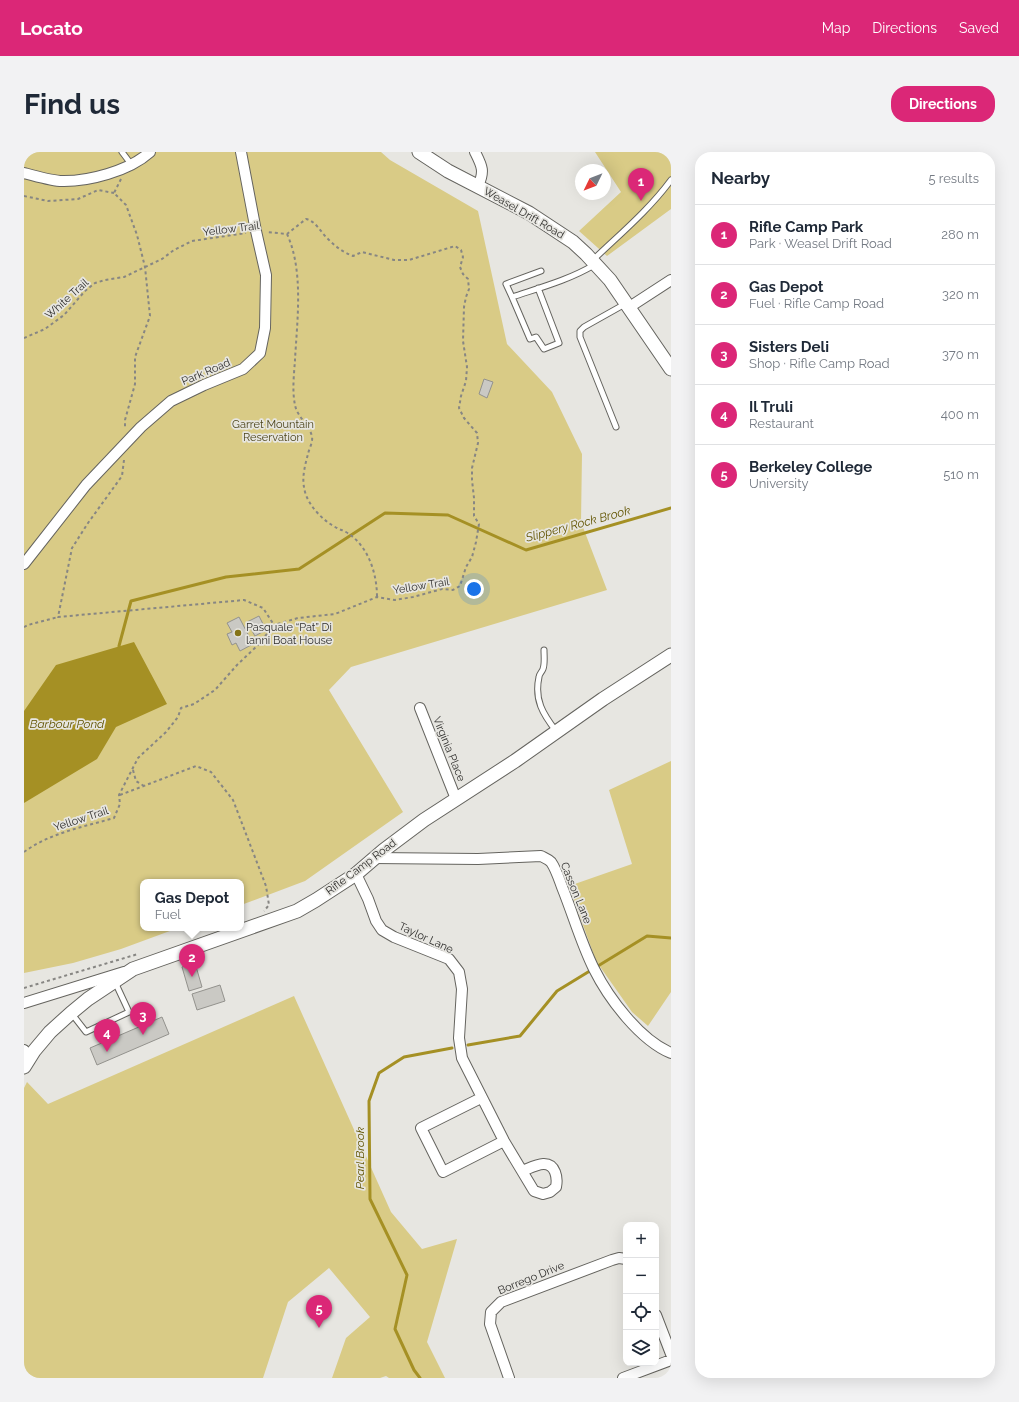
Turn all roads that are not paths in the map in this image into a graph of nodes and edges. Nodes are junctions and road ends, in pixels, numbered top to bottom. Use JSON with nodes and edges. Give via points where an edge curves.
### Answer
{"nodes":[{"id":1,"x":122,"y":152,"type":"edge"},
{"id":2,"x":150,"y":152,"type":"edge"},
{"id":3,"x":241,"y":152,"type":"edge"},
{"id":4,"x":419,"y":152,"type":"edge"},
{"id":5,"x":476,"y":152,"type":"edge"},
{"id":6,"x":127,"y":166,"type":"junction"},
{"id":7,"x":24,"y":173,"type":"edge"},
{"id":8,"x":671,"y":180,"type":"edge"},
{"id":9,"x":478,"y":186,"type":"junction"},
{"id":10,"x":594,"y":263,"type":"junction"},
{"id":11,"x":541,"y":271,"type":"dead end"},
{"id":12,"x":671,"y":280,"type":"edge"},
{"id":13,"x":538,"y":288,"type":"junction"},
{"id":14,"x":512,"y":297,"type":"junction"},
{"id":15,"x":627,"y":306,"type":"junction"},
{"id":16,"x":671,"y":369,"type":"edge"},
{"id":17,"x":616,"y":427,"type":"dead end"},
{"id":18,"x":24,"y":564,"type":"edge"},
{"id":19,"x":544,"y":650,"type":"dead end"},
{"id":20,"x":671,"y":655,"type":"edge"},
{"id":21,"x":420,"y":708,"type":"dead end"},
{"id":22,"x":557,"y":732,"type":"junction"},
{"id":23,"x":456,"y":799,"type":"junction"},
{"id":24,"x":374,"y":858,"type":"junction"},
{"id":25,"x":356,"y":874,"type":"junction"},
{"id":26,"x":244,"y":930,"type":"edge"},
{"id":27,"x":240,"y":931,"type":"edge"},
{"id":28,"x":134,"y":969,"type":"junction"},
{"id":29,"x":114,"y":981,"type":"junction"},
{"id":30,"x":24,"y":1003,"type":"edge"},
{"id":31,"x":71,"y":1013,"type":"junction"},
{"id":32,"x":671,"y":1053,"type":"edge"},
{"id":33,"x":26,"y":1058,"type":"edge"},
{"id":34,"x":481,"y":1098,"type":"junction"},
{"id":35,"x":504,"y":1141,"type":"junction"},
{"id":36,"x":522,"y":1171,"type":"dead end"},
{"id":37,"x":623,"y":1259,"type":"edge"},
{"id":38,"x":659,"y":1322,"type":"edge"},
{"id":39,"x":671,"y":1354,"type":"edge"},
{"id":40,"x":671,"y":1360,"type":"edge"},
{"id":41,"x":510,"y":1378,"type":"edge"},
{"id":42,"x":623,"y":1378,"type":"edge"}],
"edges":[{"from":1,"to":6,"type":"lane"},
{"from":2,"to":6,"type":"street"},
{"from":3,"to":18,"type":"street","name":"Park Road","via":[[266,275],[265,328],[260,353],[243,369],[171,401],[86,485]]},
{"from":4,"to":9,"type":"street","name":"Weasel Drift Road"},
{"from":5,"to":9,"type":"street","via":[[483,168]]},
{"from":6,"to":7,"type":"street","via":[[81,180],[60,181]]},
{"from":8,"to":10,"type":"lane"},
{"from":9,"to":10,"type":"street","name":"Weasel Drift Road","via":[[552,227],[573,242]]},
{"from":10,"to":13,"type":"lane","via":[[582,272]]},
{"from":10,"to":15,"type":"street","name":"Weasel Drift Road","via":[[610,280]]},
{"from":11,"to":14,"type":"lane","via":[[506,284]]},
{"from":12,"to":15,"type":"street"},
{"from":13,"to":14,"type":"lane"},
{"from":13,"to":14,"type":"lane","via":[[559,343],[544,350],[536,337],[530,339]]},
{"from":15,"to":16,"type":"street","name":"Weasel Drift Road"},
{"from":15,"to":17,"type":"lane","via":[[580,331],[580,337]]},
{"from":19,"to":22,"type":"lane","via":[[543,668],[539,676],[539,702],[543,714]]},
{"from":20,"to":22,"type":"street","name":"Rifle Camp Road"},
{"from":21,"to":23,"type":"street","name":"Virginia Place"},
{"from":22,"to":23,"type":"street","name":"Rifle Camp Road"},
{"from":23,"to":24,"type":"street","name":"Rifle Camp Road"},
{"from":24,"to":25,"type":"street","name":"Rifle Camp Road"},
{"from":24,"to":32,"type":"street","name":"Casson Lane","via":[[547,858],[558,877],[589,959],[603,984],[634,1026],[659,1047]]},
{"from":25,"to":26,"type":"street","name":"Rifle Camp Road","via":[[296,911]]},
{"from":25,"to":34,"type":"street","name":"Taylor Lane","via":[[382,930],[449,959],[459,972],[462,989],[458,1038],[462,1058]]},
{"from":27,"to":28,"type":"street","name":"Rifle Camp Road"},
{"from":28,"to":29,"type":"street","name":"Rifle Camp Road"},
{"from":28,"to":30,"type":"street"},
{"from":29,"to":31,"type":"street","name":"Rifle Camp Road"},
{"from":29,"to":31,"type":"lane","via":[[129,1012],[86,1032]]},
{"from":31,"to":33,"type":"street","name":"Rifle Camp Road"},
{"from":34,"to":35,"type":"street","name":"Taylor Lane"},
{"from":34,"to":35,"type":"street","via":[[421,1128],[443,1172]]},
{"from":35,"to":36,"type":"street","name":"Taylor Lane"},
{"from":37,"to":41,"type":"street","name":"Borrego Drive","via":[[598,1265],[520,1294],[493,1308],[490,1324]]},
{"from":38,"to":39,"type":"street"},
{"from":40,"to":42,"type":"street"}]}
